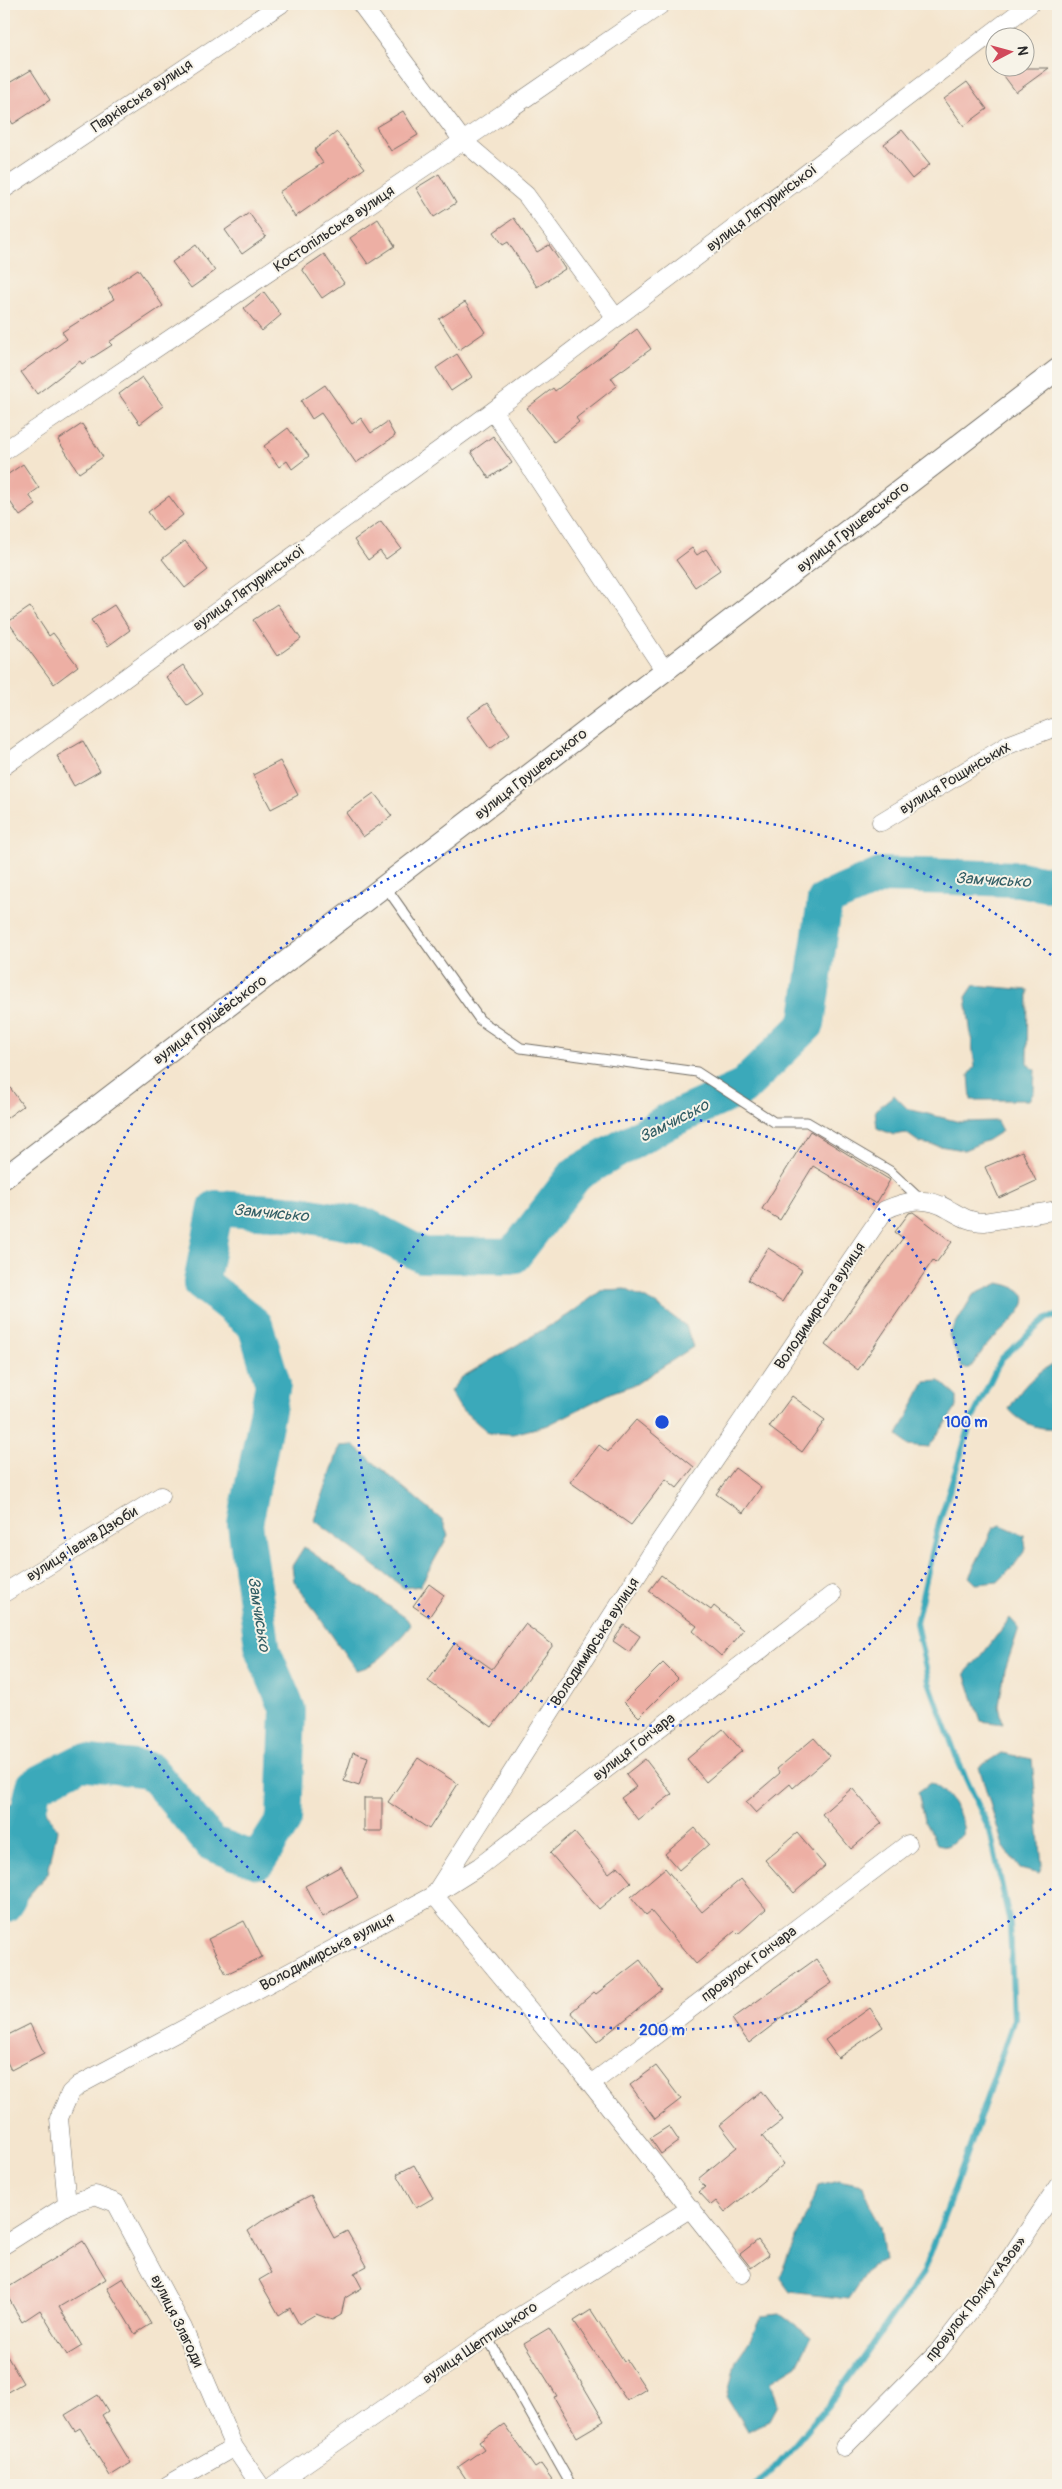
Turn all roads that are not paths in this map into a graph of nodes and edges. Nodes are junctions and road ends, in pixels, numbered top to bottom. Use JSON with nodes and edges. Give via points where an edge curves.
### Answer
{"nodes":[{"id":1,"x":281,"y":4,"type":"edge"},
{"id":2,"x":361,"y":4,"type":"edge"},
{"id":3,"x":662,"y":4,"type":"edge"},
{"id":4,"x":1030,"y":4,"type":"edge"},
{"id":5,"x":464,"y":141,"type":"junction"},
{"id":6,"x":4,"y":189,"type":"edge"},
{"id":7,"x":616,"y":318,"type":"junction"},
{"id":8,"x":1058,"y":369,"type":"edge"},
{"id":9,"x":494,"y":411,"type":"junction"},
{"id":10,"x":4,"y":451,"type":"edge"},
{"id":11,"x":665,"y":671,"type":"junction"},
{"id":12,"x":1058,"y":726,"type":"edge"},
{"id":13,"x":4,"y":766,"type":"edge"},
{"id":14,"x":881,"y":822,"type":"dead end"},
{"id":15,"x":385,"y":886,"type":"junction"},
{"id":16,"x":4,"y":1178,"type":"edge"},
{"id":17,"x":920,"y":1199,"type":"junction"},
{"id":18,"x":1058,"y":1210,"type":"edge"},
{"id":19,"x":161,"y":1496,"type":"dead end"},
{"id":20,"x":4,"y":1593,"type":"edge"},
{"id":21,"x":832,"y":1595,"type":"dead end"},
{"id":22,"x":908,"y":1844,"type":"dead end"},
{"id":23,"x":434,"y":1895,"type":"junction"},
{"id":24,"x":591,"y":2084,"type":"junction"},
{"id":25,"x":1058,"y":2186,"type":"edge"},
{"id":26,"x":67,"y":2205,"type":"junction"},
{"id":27,"x":690,"y":2208,"type":"junction"},
{"id":28,"x":4,"y":2244,"type":"edge"},
{"id":29,"x":742,"y":2274,"type":"dead end"},
{"id":30,"x":487,"y":2337,"type":"junction"},
{"id":31,"x":234,"y":2447,"type":"junction"},
{"id":32,"x":844,"y":2447,"type":"dead end"},
{"id":33,"x":168,"y":2485,"type":"edge"},
{"id":34,"x":260,"y":2485,"type":"edge"},
{"id":35,"x":274,"y":2485,"type":"edge"},
{"id":36,"x":572,"y":2485,"type":"edge"}],
"edges":[{"from":1,"to":6,"type":"street","name":"Парківська вулиця"},
{"from":2,"to":5,"type":"street"},
{"from":3,"to":5,"type":"street","name":"Костопільська вулиця"},
{"from":4,"to":7,"type":"street","name":"вулиця Лятуринської"},
{"from":5,"to":7,"type":"street","via":[[526,196]]},
{"from":5,"to":10,"type":"street","name":"Костопільська вулиця"},
{"from":7,"to":9,"type":"street","name":"вулиця Лятуринської"},
{"from":8,"to":11,"type":"street","name":"вулиця Грушевського"},
{"from":9,"to":11,"type":"street"},
{"from":9,"to":13,"type":"street","name":"вулиця Лятуринської"},
{"from":11,"to":15,"type":"street","name":"вулиця Грушевського"},
{"from":12,"to":14,"type":"street","name":"вулиця Рощинських","via":[[1008,745]]},
{"from":15,"to":16,"type":"street","name":"вулиця Грушевського"},
{"from":15,"to":17,"type":"lane","via":[[480,1020],[521,1048],[697,1072],[774,1122],[807,1122],[890,1171]]},
{"from":17,"to":18,"type":"street","via":[[948,1208],[973,1222]]},
{"from":17,"to":23,"type":"street","name":"Володимирська вулиця","via":[[902,1202],[885,1210],[651,1554]]},
{"from":19,"to":20,"type":"street","name":"вулиця Івана Дзюби"},
{"from":21,"to":23,"type":"street","name":"вулиця Гончара","via":[[480,1866]]},
{"from":22,"to":24,"type":"street","name":"провулок Гончара"},
{"from":23,"to":24,"type":"street"},
{"from":23,"to":26,"type":"street","name":"Володимирська вулиця","via":[[79,2085],[70,2093],[60,2118]]},
{"from":24,"to":27,"type":"street"},
{"from":25,"to":32,"type":"street","name":"провулок Полку «Азов»","via":[[1004,2267],[937,2353]]},
{"from":26,"to":28,"type":"street","name":"вулиця Злагоди"},
{"from":26,"to":31,"type":"street","name":"вулиця Злагоди","via":[[96,2195],[116,2203],[183,2328]]},
{"from":27,"to":29,"type":"street"},
{"from":27,"to":30,"type":"street","name":"вулиця Шептицького"},
{"from":30,"to":35,"type":"street","name":"вулиця Шептицького"},
{"from":30,"to":36,"type":"lane"},
{"from":31,"to":33,"type":"street"},
{"from":31,"to":34,"type":"street","name":"вулиця Злагоди"}]}
